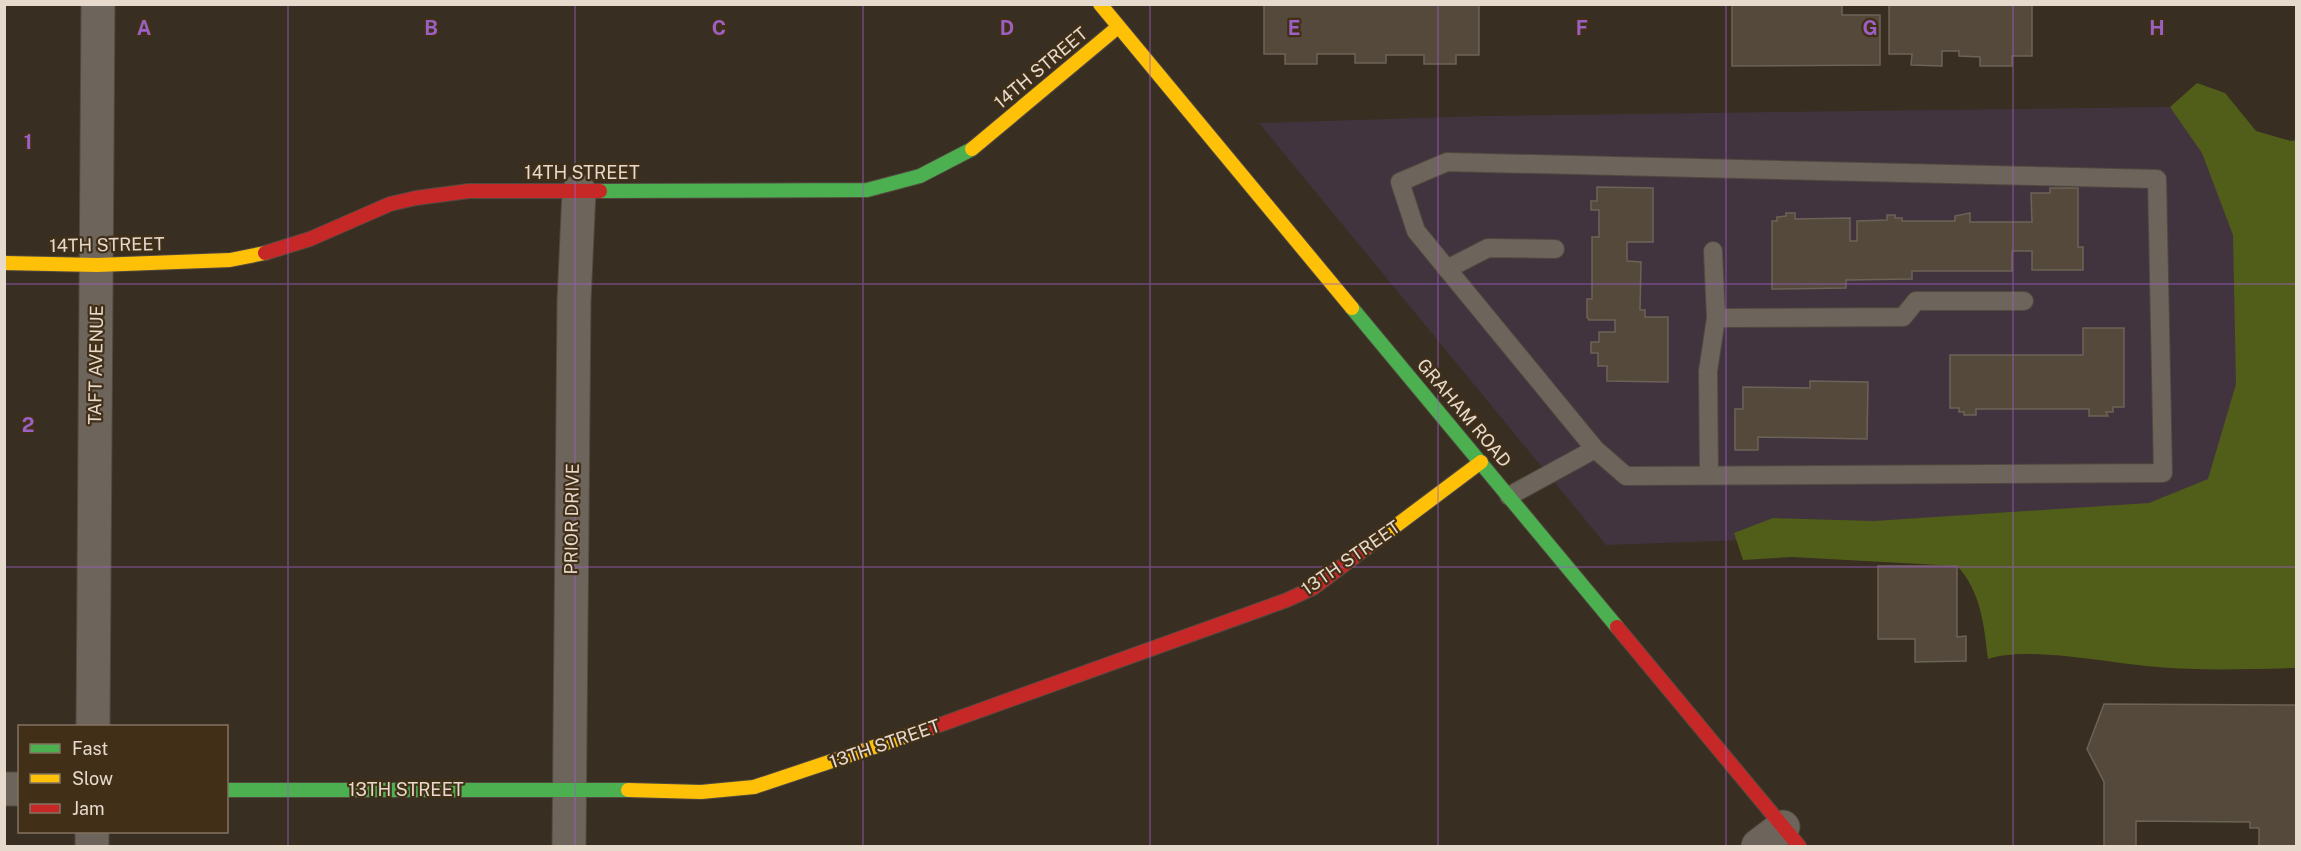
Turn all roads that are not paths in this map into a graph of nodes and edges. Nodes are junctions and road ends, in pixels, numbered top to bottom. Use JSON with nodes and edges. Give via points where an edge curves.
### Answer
{"nodes":[{"id":1,"x":98,"y":4,"type":"edge"},
{"id":2,"x":1100,"y":4,"type":"edge"},
{"id":3,"x":1118,"y":27,"type":"junction"},
{"id":4,"x":579,"y":191,"type":"junction"},
{"id":5,"x":1555,"y":249,"type":"dead end"},
{"id":6,"x":1713,"y":251,"type":"dead end"},
{"id":7,"x":4,"y":263,"type":"edge"},
{"id":8,"x":97,"y":265,"type":"junction"},
{"id":9,"x":1447,"y":269,"type":"junction"},
{"id":10,"x":2024,"y":301,"type":"dead end"},
{"id":11,"x":1716,"y":318,"type":"junction"},
{"id":12,"x":1594,"y":449,"type":"junction"},
{"id":13,"x":1481,"y":462,"type":"junction"},
{"id":14,"x":1709,"y":476,"type":"junction"},
{"id":15,"x":1509,"y":496,"type":"junction"},
{"id":16,"x":93,"y":725,"type":"edge"},
{"id":17,"x":569,"y":788,"type":"junction"},
{"id":18,"x":228,"y":790,"type":"edge"},
{"id":19,"x":1780,"y":840,"type":"edge"},
{"id":20,"x":569,"y":846,"type":"edge"}],
"edges":[{"from":1,"to":8,"type":"street","name":"TAFT AVENUE"},
{"from":2,"to":3,"type":"street","name":"GRAHAM ROAD"},
{"from":3,"to":4,"type":"street","name":"14TH STREET","via":[[973,148],[921,176],[867,190]]},
{"from":3,"to":13,"type":"street","name":"GRAHAM ROAD"},
{"from":4,"to":8,"type":"street","name":"14TH STREET","via":[[469,191],[416,198],[363,214],[310,239],[256,255],[230,260]]},
{"from":4,"to":17,"type":"street","name":"PRIOR DRIVE","via":[[574,301]]},
{"from":5,"to":9,"type":"lane","via":[[1488,248]]},
{"from":6,"to":11,"type":"lane"},
{"from":7,"to":8,"type":"street","name":"14TH STREET"},
{"from":8,"to":16,"type":"street","name":"TAFT AVENUE"},
{"from":9,"to":12,"type":"lane"},
{"from":9,"to":14,"type":"lane","via":[[1416,231],[1400,182],[1447,162],[2157,180],[2163,473]]},
{"from":10,"to":11,"type":"lane","via":[[1916,301],[1903,317]]},
{"from":11,"to":14,"type":"lane","via":[[1708,372]]},
{"from":12,"to":14,"type":"lane","via":[[1626,476]]},
{"from":12,"to":15,"type":"lane"},
{"from":13,"to":15,"type":"street","name":"GRAHAM ROAD"},
{"from":13,"to":17,"type":"street","name":"13TH STREET","via":[[1313,588],[914,734],[754,787],[701,792]]},
{"from":15,"to":19,"type":"street","name":"GRAHAM ROAD"},
{"from":17,"to":18,"type":"street","name":"13TH STREET"},
{"from":17,"to":20,"type":"street","name":"PRIOR DRIVE"}]}
